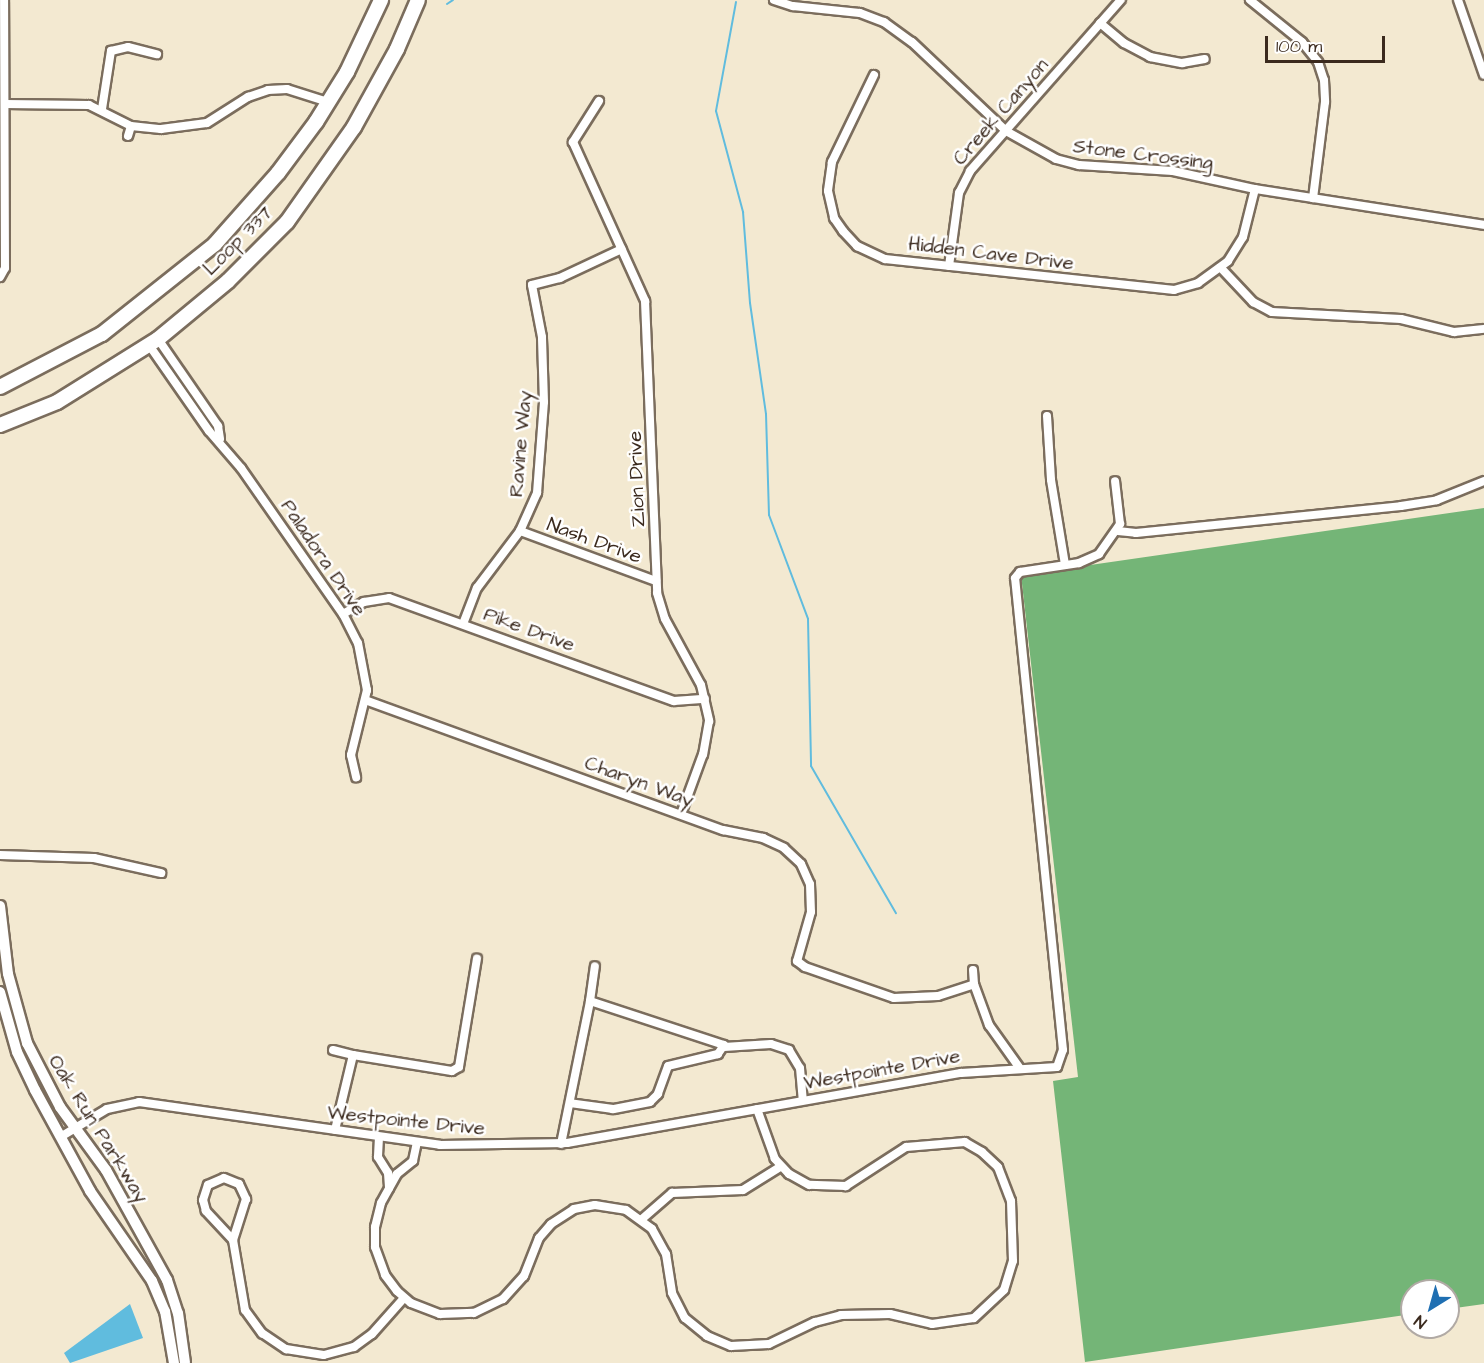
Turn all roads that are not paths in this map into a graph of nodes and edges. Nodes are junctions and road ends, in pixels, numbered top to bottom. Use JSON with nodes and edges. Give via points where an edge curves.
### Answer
{"nodes":[{"id":1,"x":4,"y":0,"type":"edge"},
{"id":2,"x":381,"y":0,"type":"edge"},
{"id":3,"x":418,"y":0,"type":"edge"},
{"id":4,"x":774,"y":0,"type":"edge"},
{"id":5,"x":1121,"y":0,"type":"edge"},
{"id":6,"x":1250,"y":0,"type":"edge"},
{"id":7,"x":1458,"y":0,"type":"edge"},
{"id":8,"x":1101,"y":23,"type":"junction"},
{"id":9,"x":158,"y":54,"type":"dead end"},
{"id":10,"x":1205,"y":59,"type":"dead end"},
{"id":11,"x":874,"y":75,"type":"dead end"},
{"id":12,"x":1484,"y":75,"type":"edge"},
{"id":13,"x":599,"y":101,"type":"dead end"},
{"id":14,"x":328,"y":102,"type":"junction"},
{"id":15,"x":5,"y":104,"type":"junction"},
{"id":16,"x":102,"y":109,"type":"junction"},
{"id":17,"x":130,"y":126,"type":"junction"},
{"id":18,"x":1006,"y":130,"type":"junction"},
{"id":19,"x":128,"y":136,"type":"dead end"},
{"id":20,"x":1255,"y":189,"type":"junction"},
{"id":21,"x":1313,"y":198,"type":"junction"},
{"id":22,"x":1484,"y":225,"type":"edge"},
{"id":23,"x":622,"y":249,"type":"junction"},
{"id":24,"x":949,"y":266,"type":"junction"},
{"id":25,"x":1221,"y":268,"type":"junction"},
{"id":26,"x":181,"y":274,"type":"junction"},
{"id":27,"x":1,"y":276,"type":"edge"},
{"id":28,"x":1484,"y":329,"type":"edge"},
{"id":29,"x":153,"y":342,"type":"junction"},
{"id":30,"x":0,"y":387,"type":"edge"},
{"id":31,"x":0,"y":396,"type":"edge"},
{"id":32,"x":1047,"y":416,"type":"dead end"},
{"id":33,"x":0,"y":425,"type":"edge"},
{"id":34,"x":1116,"y":481,"type":"dead end"},
{"id":35,"x":1484,"y":481,"type":"edge"},
{"id":36,"x":520,"y":531,"type":"junction"},
{"id":37,"x":1118,"y":531,"type":"junction"},
{"id":38,"x":1065,"y":565,"type":"junction"},
{"id":39,"x":656,"y":581,"type":"junction"},
{"id":40,"x":343,"y":614,"type":"junction"},
{"id":41,"x":463,"y":624,"type":"junction"},
{"id":42,"x":705,"y":699,"type":"junction"},
{"id":43,"x":365,"y":700,"type":"junction"},
{"id":44,"x":356,"y":777,"type":"dead end"},
{"id":45,"x":681,"y":814,"type":"junction"},
{"id":46,"x":0,"y":855,"type":"edge"},
{"id":47,"x":161,"y":873,"type":"dead end"},
{"id":48,"x":0,"y":906,"type":"edge"},
{"id":49,"x":477,"y":958,"type":"dead end"},
{"id":50,"x":595,"y":966,"type":"dead end"},
{"id":51,"x":973,"y":970,"type":"dead end"},
{"id":52,"x":974,"y":984,"type":"junction"},
{"id":53,"x":0,"y":992,"type":"edge"},
{"id":54,"x":590,"y":1001,"type":"junction"},
{"id":55,"x":724,"y":1047,"type":"junction"},
{"id":56,"x":333,"y":1050,"type":"dead end"},
{"id":57,"x":353,"y":1055,"type":"junction"},
{"id":58,"x":1019,"y":1067,"type":"junction"},
{"id":59,"x":803,"y":1100,"type":"junction"},
{"id":60,"x":570,"y":1103,"type":"junction"},
{"id":61,"x":758,"y":1109,"type":"junction"},
{"id":62,"x":73,"y":1128,"type":"junction"},
{"id":63,"x":335,"y":1130,"type":"junction"},
{"id":64,"x":62,"y":1136,"type":"junction"},
{"id":65,"x":379,"y":1137,"type":"junction"},
{"id":66,"x":417,"y":1142,"type":"junction"},
{"id":67,"x":561,"y":1144,"type":"junction"},
{"id":68,"x":780,"y":1167,"type":"junction"},
{"id":69,"x":386,"y":1169,"type":"junction"},
{"id":70,"x":402,"y":1171,"type":"junction"},
{"id":71,"x":388,"y":1188,"type":"junction"},
{"id":72,"x":642,"y":1219,"type":"junction"},
{"id":73,"x":233,"y":1240,"type":"junction"},
{"id":74,"x":404,"y":1298,"type":"junction"},
{"id":75,"x":174,"y":1363,"type":"edge"},
{"id":76,"x":185,"y":1363,"type":"edge"}],
"edges":[{"from":1,"to":15,"type":"street"},
{"from":2,"to":14,"type":"main road","name":"Loop 337","via":[[361,46]]},
{"from":3,"to":29,"type":"main road","name":"Loop 337","via":[[397,49],[354,127],[287,222],[228,281]]},
{"from":4,"to":18,"type":"street","name":"Stone Crossing","via":[[793,6],[860,13],[884,21]]},
{"from":5,"to":8,"type":"street","name":"Creek Canyon"},
{"from":6,"to":21,"type":"street","via":[[1302,42],[1318,62],[1324,80],[1325,102]]},
{"from":7,"to":12,"type":"street"},
{"from":8,"to":10,"type":"street","via":[[1124,43],[1150,57],[1182,63]]},
{"from":8,"to":18,"type":"street","name":"Creek Canyon"},
{"from":9,"to":16,"type":"street","via":[[128,47],[111,51]]},
{"from":11,"to":24,"type":"street","name":"Hidden Cave Drive","via":[[832,162],[828,191],[834,218],[857,246],[873,255]]},
{"from":13,"to":23,"type":"street","name":"Zion Drive","via":[[573,142]]},
{"from":14,"to":17,"type":"street","via":[[278,89],[248,97],[199,126]]},
{"from":14,"to":26,"type":"main road","name":"Loop 337","via":[[243,214]]},
{"from":15,"to":16,"type":"street","via":[[79,104]]},
{"from":15,"to":27,"type":"street","via":[[6,268]]},
{"from":16,"to":17,"type":"street"},
{"from":17,"to":19,"type":"street"},
{"from":18,"to":20,"type":"street","name":"Stone Crossing","via":[[1034,150],[1064,161],[1173,171]]},
{"from":18,"to":24,"type":"street","name":"Creek Canyon","via":[[963,183]]},
{"from":20,"to":21,"type":"street","name":"Stone Crossing"},
{"from":20,"to":25,"type":"street","name":"Hidden Cave Drive","via":[[1243,237]]},
{"from":21,"to":22,"type":"street","name":"Stone Crossing"},
{"from":23,"to":36,"type":"street","name":"Ravine Way","via":[[560,278],[532,285],[542,338],[544,402],[538,484],[534,503]]},
{"from":23,"to":39,"type":"street","name":"Zion Drive","via":[[645,302]]},
{"from":24,"to":25,"type":"street","name":"Hidden Cave Drive","via":[[1156,290],[1185,288]]},
{"from":25,"to":28,"type":"street","via":[[1253,302],[1272,312],[1401,319],[1454,332]]},
{"from":26,"to":30,"type":"main road","name":"Loop 337","via":[[102,334]]},
{"from":26,"to":31,"type":"main road","via":[[151,309],[114,336]]},
{"from":29,"to":33,"type":"main road","name":"Loop 337","via":[[57,402]]},
{"from":29,"to":40,"type":"street","name":"Paladora Drive","via":[[209,431],[220,439]]},
{"from":32,"to":38,"type":"street","via":[[1051,480]]},
{"from":34,"to":37,"type":"street","via":[[1121,516]]},
{"from":35,"to":37,"type":"street","via":[[1437,500],[1401,506],[1136,533]]},
{"from":36,"to":39,"type":"street","name":"Nash Drive"},
{"from":36,"to":41,"type":"street","name":"Ravine Way","via":[[477,588]]},
{"from":37,"to":38,"type":"street","name":"Westpointe Drive","via":[[1092,558]]},
{"from":38,"to":58,"type":"street","name":"Westpointe Drive","via":[[1020,572],[1015,578],[1063,1055],[1054,1069]]},
{"from":39,"to":42,"type":"street","name":"Zion Drive","via":[[665,619],[688,658]]},
{"from":40,"to":41,"type":"street","name":"Pike Drive","via":[[364,602],[389,598]]},
{"from":40,"to":43,"type":"street","name":"Paladora Drive","via":[[363,656]]},
{"from":41,"to":42,"type":"street","name":"Pike Drive","via":[[674,701]]},
{"from":42,"to":45,"type":"street","name":"Zion Drive","via":[[709,729]]},
{"from":43,"to":44,"type":"street","name":"Paladora Drive","via":[[351,754]]},
{"from":43,"to":45,"type":"street","name":"Charyn Way"},
{"from":45,"to":52,"type":"street","name":"Charyn Way","via":[[723,830],[773,842],[801,864],[810,884],[812,906],[797,961],[894,999],[938,996]]},
{"from":46,"to":47,"type":"street","via":[[93,858]]},
{"from":48,"to":62,"type":"street","name":"Oak Run Parkway","via":[[17,1015],[36,1064]]},
{"from":49,"to":57,"type":"street","via":[[459,1067],[452,1071]]},
{"from":50,"to":54,"type":"street"},
{"from":51,"to":52,"type":"street"},
{"from":52,"to":58,"type":"street","via":[[989,1024]]},
{"from":53,"to":64,"type":"street","name":"Oak Run Parkway","via":[[17,1052]]},
{"from":54,"to":55,"type":"street"},
{"from":54,"to":60,"type":"street"},
{"from":55,"to":59,"type":"street","via":[[771,1044],[789,1050],[800,1068]]},
{"from":55,"to":60,"type":"street","via":[[718,1054],[668,1066],[658,1094],[650,1102],[613,1109]]},
{"from":56,"to":57,"type":"street"},
{"from":57,"to":63,"type":"street"},
{"from":58,"to":59,"type":"street","name":"Westpointe Drive"},
{"from":59,"to":61,"type":"street","name":"Westpointe Drive"},
{"from":60,"to":67,"type":"street"},
{"from":61,"to":67,"type":"street","name":"Westpointe Drive"},
{"from":61,"to":68,"type":"street","via":[[769,1148]]},
{"from":62,"to":63,"type":"street","name":"Westpointe Drive","via":[[107,1109],[139,1102]]},
{"from":62,"to":64,"type":"street","name":"Westpointe Drive"},
{"from":62,"to":76,"type":"street","name":"Oak Run Parkway","via":[[106,1170],[167,1280],[178,1313]]},
{"from":63,"to":65,"type":"street","name":"Westpointe Drive"},
{"from":64,"to":75,"type":"street","name":"Oak Run Parkway","via":[[90,1191],[152,1281],[169,1328]]},
{"from":65,"to":66,"type":"street","name":"Westpointe Drive"},
{"from":65,"to":69,"type":"street","via":[[378,1157]]},
{"from":66,"to":67,"type":"street","name":"Westpointe Drive","via":[[504,1147]]},
{"from":66,"to":70,"type":"street","via":[[413,1161]]},
{"from":68,"to":72,"type":"street","via":[[743,1190],[672,1192]]},
{"from":68,"to":72,"type":"street","via":[[809,1185],[846,1186],[906,1147],[965,1142],[998,1167],[1011,1201],[1013,1261],[1004,1290],[974,1318],[932,1324],[890,1314],[841,1315],[815,1322],[769,1344],[732,1346],[707,1336],[685,1318],[672,1293],[660,1241]]},
{"from":69,"to":70,"type":"street"},
{"from":69,"to":71,"type":"street"},
{"from":70,"to":71,"type":"street"},
{"from":71,"to":74,"type":"street","via":[[377,1215],[375,1247],[385,1275]]},
{"from":72,"to":74,"type":"street","via":[[605,1205],[585,1206],[565,1214],[539,1238],[524,1276],[512,1292],[484,1310],[463,1316],[440,1314]]},
{"from":73,"to":73,"type":"street","via":[[245,1194],[235,1181],[218,1179],[205,1189],[203,1206]]},
{"from":73,"to":74,"type":"street","via":[[245,1310],[262,1333],[293,1351],[324,1355],[354,1347],[372,1334]]}]}
